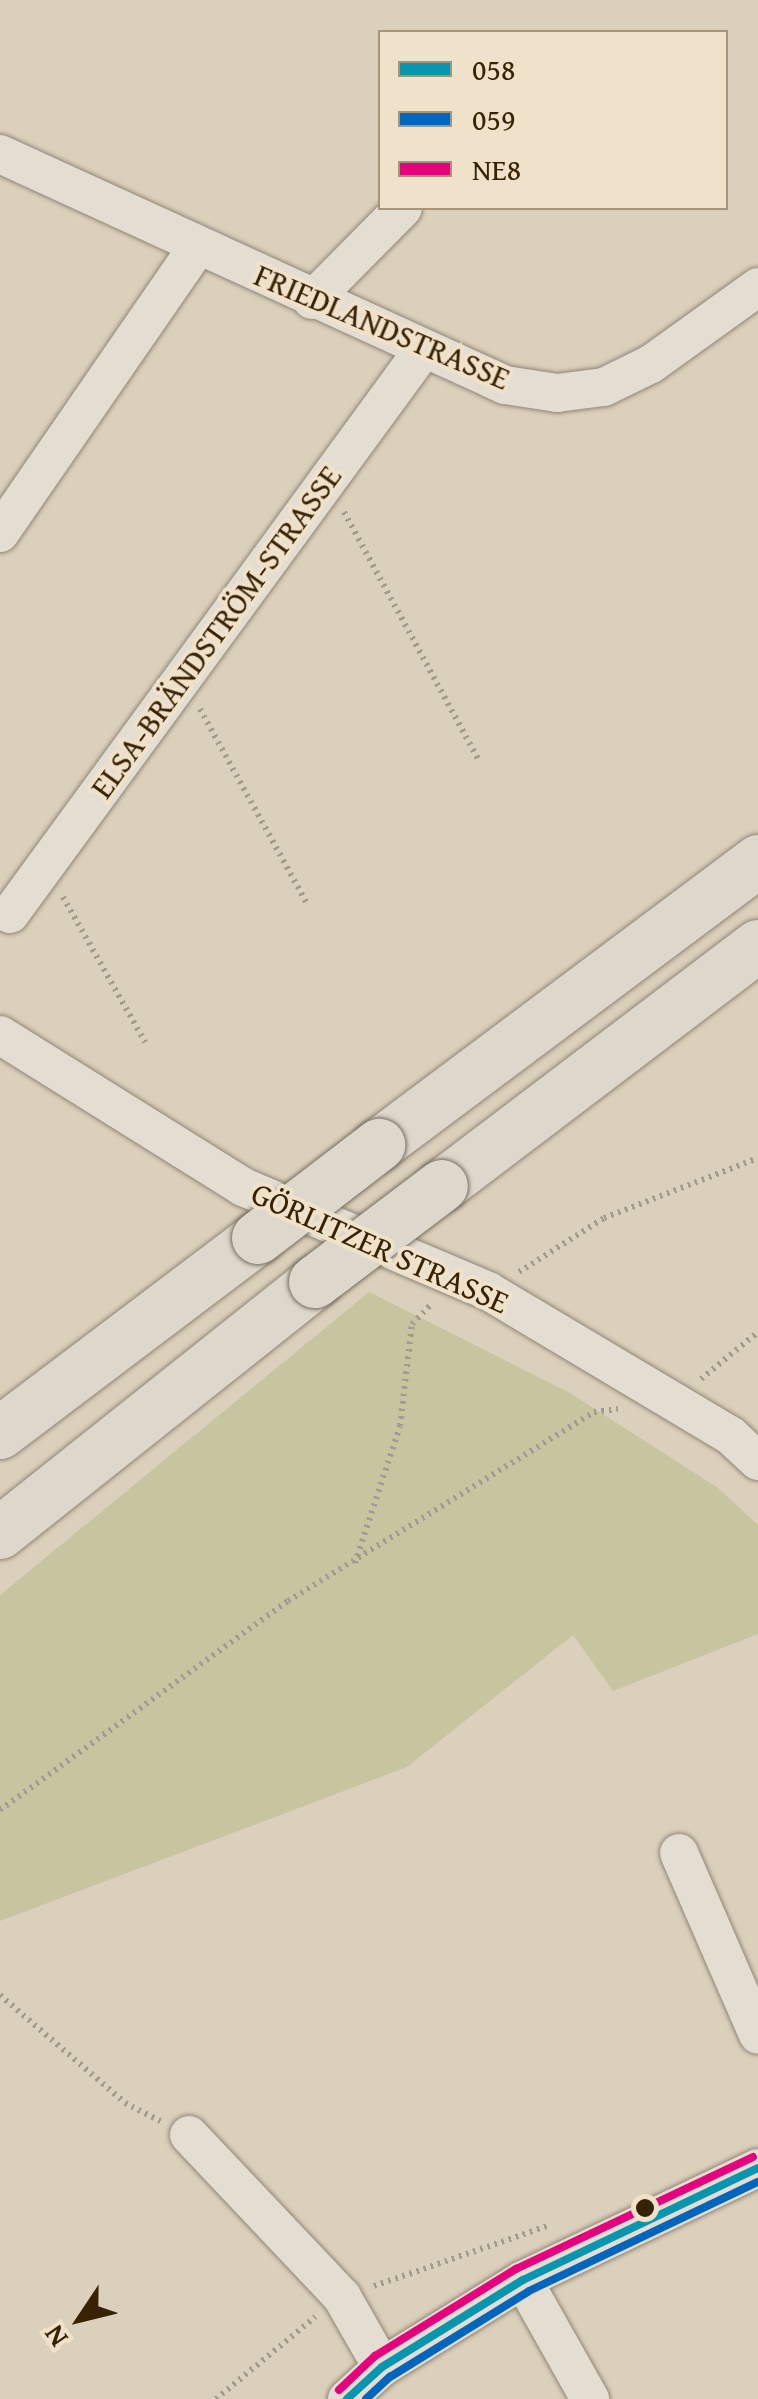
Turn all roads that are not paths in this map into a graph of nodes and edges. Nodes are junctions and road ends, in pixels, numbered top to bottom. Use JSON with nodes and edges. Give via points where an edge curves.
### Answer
{"nodes":[{"id":1,"x":0,"y":154,"type":"edge"},
{"id":2,"x":401,"y":210,"type":"edge"},
{"id":3,"x":197,"y":246,"type":"junction"},
{"id":4,"x":758,"y":287,"type":"edge"},
{"id":5,"x":312,"y":300,"type":"junction"},
{"id":6,"x":423,"y":350,"type":"junction"},
{"id":7,"x":0,"y":533,"type":"edge"},
{"id":8,"x":758,"y":860,"type":"edge"},
{"id":9,"x":10,"y":914,"type":"dead end"},
{"id":10,"x":758,"y":946,"type":"edge"},
{"id":11,"x":0,"y":1035,"type":"edge"},
{"id":12,"x":0,"y":1433,"type":"edge"},
{"id":13,"x":758,"y":1461,"type":"edge"},
{"id":14,"x":0,"y":1533,"type":"edge"},
{"id":15,"x":679,"y":1853,"type":"dead end"},
{"id":16,"x":758,"y":2034,"type":"edge"},
{"id":17,"x":189,"y":2135,"type":"road end"},
{"id":18,"x":758,"y":2168,"type":"edge"},
{"id":19,"x":523,"y":2280,"type":"junction"},
{"id":20,"x":382,"y":2367,"type":"junction"},
{"id":21,"x":347,"y":2399,"type":"edge"},
{"id":22,"x":590,"y":2399,"type":"edge"}],
"edges":[{"from":1,"to":3,"type":"street","name":"FRIEDLANDSTRASSE"},
{"from":2,"to":5,"type":"street"},
{"from":3,"to":5,"type":"street","name":"FRIEDLANDSTRASSE"},
{"from":3,"to":7,"type":"street"},
{"from":4,"to":6,"type":"street","name":"FRIEDLANDSTRASSE","via":[[651,364],[604,387],[558,393],[506,385]]},
{"from":5,"to":6,"type":"street","name":"FRIEDLANDSTRASSE"},
{"from":6,"to":9,"type":"street","name":"ELSA-BRÄNDSTRÖM-STRASSE"},
{"from":8,"to":12,"type":"highway","bridge":true},
{"from":10,"to":14,"type":"highway","bridge":true,"via":[[315,1282]]},
{"from":11,"to":13,"type":"street","name":"GÖRLITZER STRASSE","via":[[243,1187],[470,1285],[730,1435]]},
{"from":15,"to":16,"type":"street"},
{"from":17,"to":20,"type":"street","via":[[342,2297]]},
{"from":18,"to":19,"type":"street"},
{"from":19,"to":20,"type":"street"},
{"from":19,"to":22,"type":"street"},
{"from":20,"to":21,"type":"street"}]}
